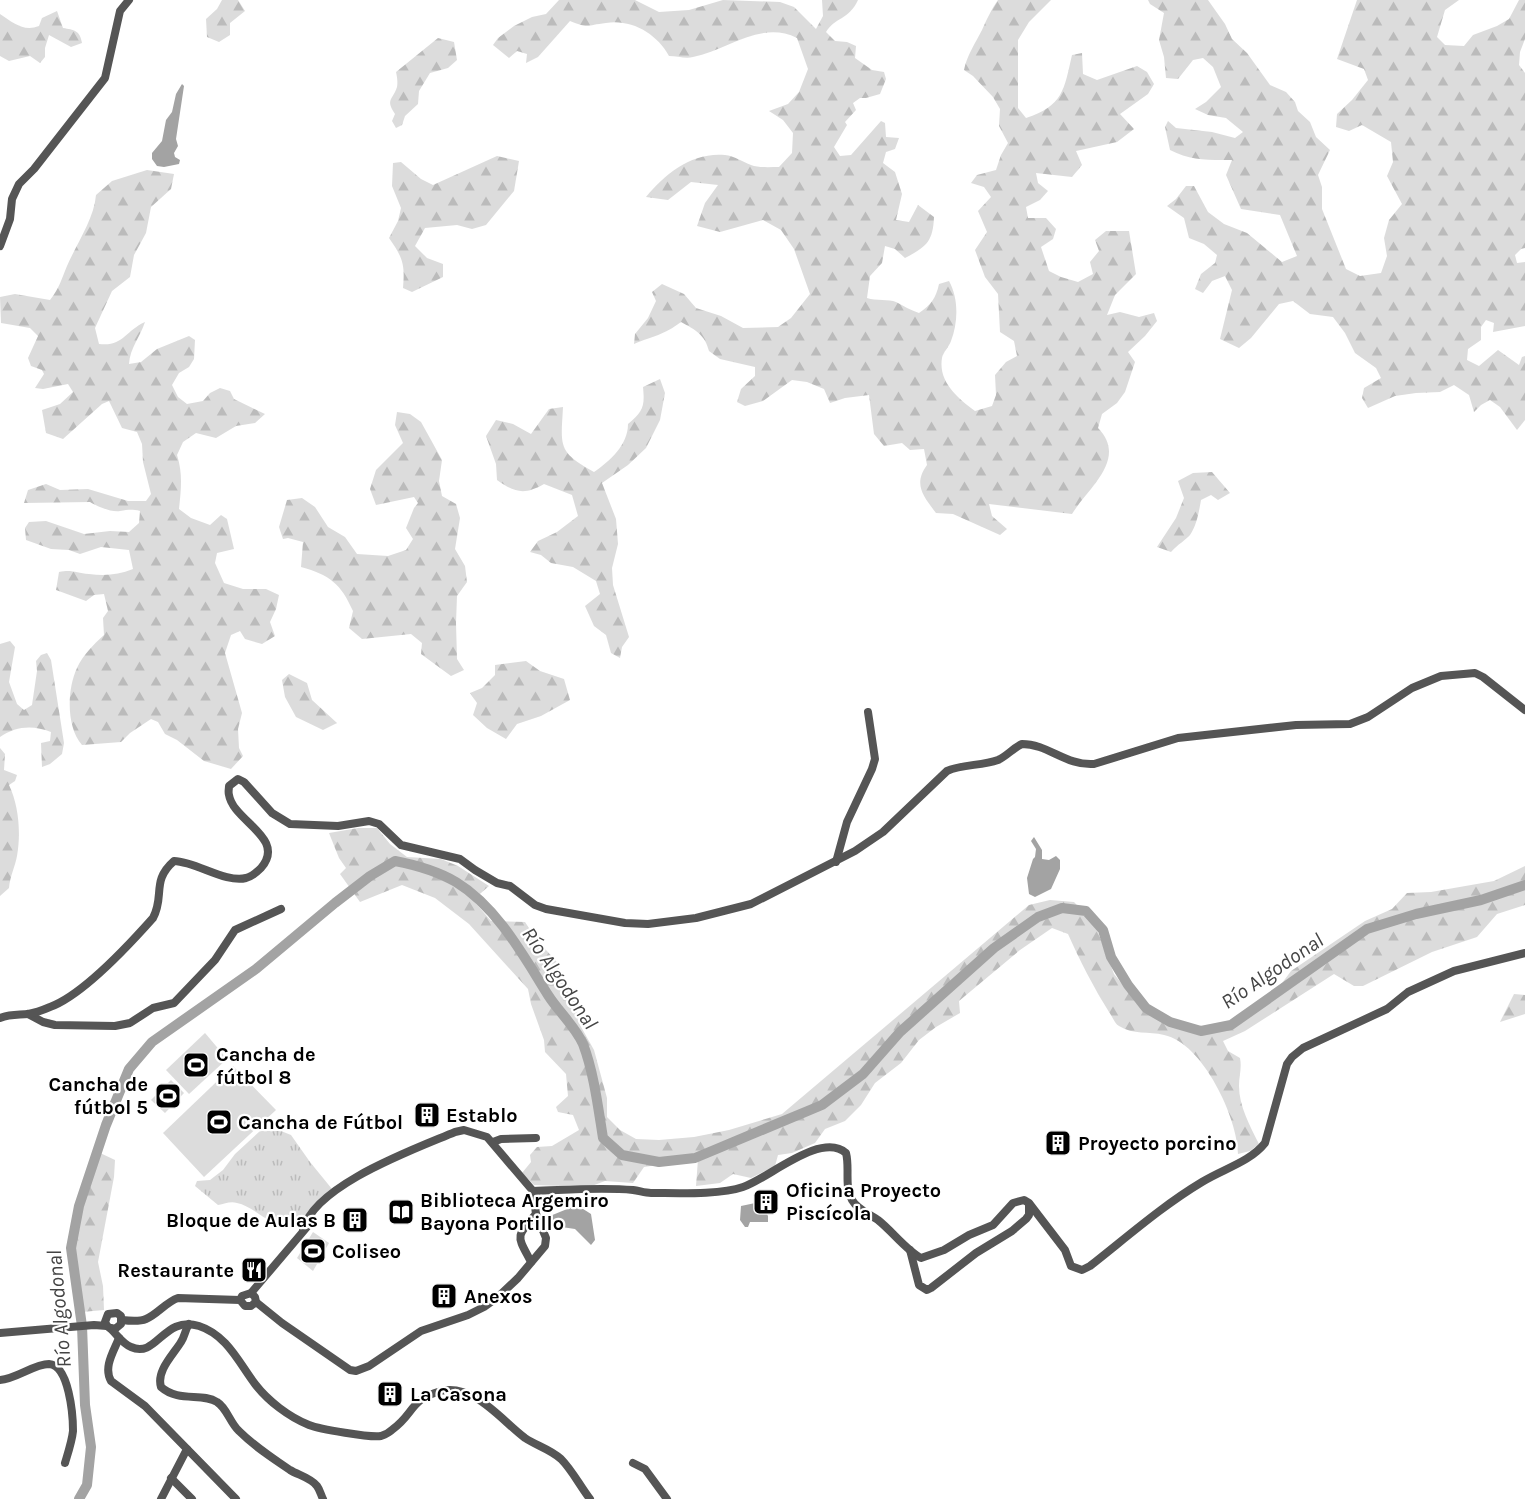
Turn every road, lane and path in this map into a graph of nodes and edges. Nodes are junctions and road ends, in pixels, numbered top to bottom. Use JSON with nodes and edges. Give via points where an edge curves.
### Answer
{"nodes":[{"id":1,"x":129,"y":0,"type":"edge"},
{"id":2,"x":0,"y":246,"type":"edge"},
{"id":3,"x":1525,"y":710,"type":"edge"},
{"id":4,"x":868,"y":712,"type":"dead end"},
{"id":5,"x":837,"y":862,"type":"junction"},
{"id":6,"x":281,"y":909,"type":"dead end"},
{"id":7,"x":1525,"y":953,"type":"edge"},
{"id":8,"x":28,"y":1014,"type":"junction"},
{"id":9,"x":0,"y":1018,"type":"edge"},
{"id":10,"x":536,"y":1138,"type":"dead end"},
{"id":11,"x":491,"y":1141,"type":"junction"},
{"id":12,"x":533,"y":1191,"type":"junction"},
{"id":13,"x":1029,"y":1203,"type":"junction"},
{"id":14,"x":536,"y":1214,"type":"junction"},
{"id":15,"x":910,"y":1250,"type":"junction"},
{"id":16,"x":531,"y":1262,"type":"junction"},
{"id":17,"x":251,"y":1293,"type":"junction"},
{"id":18,"x":240,"y":1300,"type":"junction"},
{"id":19,"x":256,"y":1302,"type":"junction"},
{"id":20,"x":122,"y":1320,"type":"junction"},
{"id":21,"x":189,"y":1324,"type":"junction"},
{"id":22,"x":109,"y":1327,"type":"junction"},
{"id":23,"x":0,"y":1333,"type":"edge"},
{"id":24,"x":119,"y":1338,"type":"junction"},
{"id":25,"x":0,"y":1380,"type":"edge"},
{"id":26,"x":186,"y":1449,"type":"junction"},
{"id":27,"x":65,"y":1463,"type":"dead end"},
{"id":28,"x":633,"y":1463,"type":"dead end"},
{"id":29,"x":171,"y":1478,"type":"junction"},
{"id":30,"x":161,"y":1499,"type":"edge"},
{"id":31,"x":192,"y":1499,"type":"edge"},
{"id":32,"x":236,"y":1499,"type":"edge"},
{"id":33,"x":323,"y":1499,"type":"edge"},
{"id":34,"x":590,"y":1499,"type":"edge"},
{"id":35,"x":667,"y":1499,"type":"edge"}],
"edges":[{"from":1,"to":2,"type":"street","via":[[120,11],[105,78],[19,184]]},
{"from":3,"to":5,"type":"street","via":[[1483,677],[1461,673],[1412,688],[1350,724],[1296,725],[1178,738],[1084,765],[1041,747],[1022,744],[1000,759],[946,771],[883,832]]},
{"from":4,"to":5,"type":"street","via":[[875,759],[847,822]]},
{"from":5,"to":8,"type":"street","via":[[751,904],[696,918],[625,923],[535,905],[460,858],[401,845],[379,824],[369,821],[338,826],[291,824],[272,813],[238,779],[230,786],[228,795],[268,846],[268,855],[256,873],[245,879],[233,878],[174,861],[160,880],[158,909],[148,923],[83,988],[52,1006]]},
{"from":6,"to":8,"type":"street","via":[[235,930],[218,957],[174,1003],[153,1008],[130,1023],[56,1025]]},
{"from":7,"to":13,"type":"street","via":[[1454,970],[1408,992],[1387,1009],[1303,1048],[1287,1064],[1261,1148],[1169,1204],[1090,1266],[1078,1270],[1071,1266],[1065,1250]]},
{"from":8,"to":9,"type":"street"},
{"from":10,"to":11,"type":"street"},
{"from":11,"to":12,"type":"street"},
{"from":11,"to":17,"type":"street","via":[[465,1130],[455,1132],[336,1189]]},
{"from":12,"to":14,"type":"street"},
{"from":12,"to":15,"type":"street","via":[[726,1191],[743,1187],[806,1154],[831,1146],[846,1153],[847,1180],[856,1206],[892,1231]]},
{"from":13,"to":15,"type":"street","via":[[1018,1200],[993,1225],[928,1257],[921,1258]]},
{"from":13,"to":15,"type":"street","via":[[1026,1219],[927,1290],[919,1286]]},
{"from":14,"to":16,"type":"street","via":[[546,1238],[545,1246]]},
{"from":14,"to":16,"type":"street","via":[[520,1234]]},
{"from":16,"to":19,"type":"street","via":[[484,1307],[421,1331],[356,1371]]},
{"from":17,"to":18,"type":"street"},
{"from":17,"to":19,"type":"street"},
{"from":18,"to":19,"type":"street","via":[[245,1306]]},
{"from":18,"to":20,"type":"street","via":[[178,1298],[144,1320]]},
{"from":20,"to":22,"type":"street","via":[[118,1327]]},
{"from":20,"to":22,"type":"street","via":[[117,1313],[109,1313]]},
{"from":21,"to":24,"type":"street","via":[[172,1327],[146,1349],[132,1348]]},
{"from":21,"to":33,"type":"street","via":[[167,1362],[159,1381],[161,1387],[181,1397],[216,1401],[245,1437],[313,1482]]},
{"from":21,"to":34,"type":"street","via":[[219,1337],[269,1400],[310,1425],[381,1436],[428,1395],[461,1390],[528,1440],[555,1454]]},
{"from":22,"to":23,"type":"street"},
{"from":22,"to":24,"type":"street"},
{"from":24,"to":26,"type":"street","via":[[107,1375],[145,1406]]},
{"from":25,"to":27,"type":"street","via":[[44,1365],[59,1368],[72,1414],[73,1432]]},
{"from":26,"to":29,"type":"street"},
{"from":26,"to":32,"type":"street"},
{"from":28,"to":35,"type":"street","via":[[645,1469]]},
{"from":29,"to":30,"type":"street"},
{"from":29,"to":31,"type":"street"}]}
